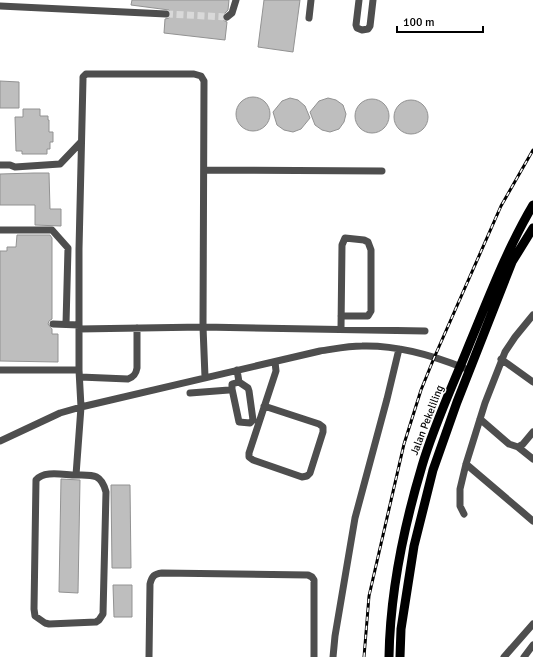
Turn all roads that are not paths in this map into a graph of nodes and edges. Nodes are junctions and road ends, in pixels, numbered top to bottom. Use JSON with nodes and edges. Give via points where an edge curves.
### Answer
{"nodes":[{"id":1,"x":236,"y":0,"type":"edge"},
{"id":2,"x":311,"y":0,"type":"edge"},
{"id":3,"x":359,"y":0,"type":"edge"},
{"id":4,"x":373,"y":0,"type":"edge"},
{"id":5,"x":0,"y":6,"type":"edge"},
{"id":6,"x":166,"y":14,"type":"tunnel mouth"},
{"id":7,"x":228,"y":17,"type":"dead end"},
{"id":8,"x":309,"y":18,"type":"dead end"},
{"id":9,"x":81,"y":142,"type":"junction"},
{"id":10,"x":0,"y":165,"type":"edge"},
{"id":11,"x":204,"y":170,"type":"junction"},
{"id":12,"x":382,"y":171,"type":"dead end"},
{"id":13,"x":533,"y":205,"type":"edge"},
{"id":14,"x":533,"y":228,"type":"edge"},
{"id":15,"x":0,"y":230,"type":"edge"},
{"id":16,"x":68,"y":248,"type":"junction"},
{"id":17,"x":79,"y":249,"type":"junction"},
{"id":18,"x":533,"y":315,"type":"edge"},
{"id":19,"x":341,"y":316,"type":"junction"},
{"id":20,"x":53,"y":324,"type":"dead end"},
{"id":21,"x":66,"y":324,"type":"junction"},
{"id":22,"x":79,"y":327,"type":"junction"},
{"id":23,"x":203,"y":327,"type":"junction"},
{"id":24,"x":137,"y":328,"type":"junction"},
{"id":25,"x":341,"y":329,"type":"junction"},
{"id":26,"x":425,"y":331,"type":"dead end"},
{"id":27,"x":399,"y":349,"type":"junction"},
{"id":28,"x":501,"y":359,"type":"junction"},
{"id":29,"x":275,"y":362,"type":"junction"},
{"id":30,"x":460,"y":367,"type":"junction"},
{"id":31,"x":0,"y":370,"type":"edge"},
{"id":32,"x":237,"y":370,"type":"junction"},
{"id":33,"x":470,"y":371,"type":"junction"},
{"id":34,"x":79,"y":373,"type":"junction"},
{"id":35,"x":204,"y":378,"type":"junction"},
{"id":36,"x":239,"y":382,"type":"junction"},
{"id":37,"x":533,"y":382,"type":"edge"},
{"id":38,"x":232,"y":389,"type":"junction"},
{"id":39,"x":206,"y":392,"type":"junction"},
{"id":40,"x":190,"y":393,"type":"dead end"},
{"id":41,"x":264,"y":406,"type":"junction"},
{"id":42,"x":81,"y":407,"type":"junction"},
{"id":43,"x":480,"y":419,"type":"junction"},
{"id":44,"x":533,"y":432,"type":"edge"},
{"id":45,"x":0,"y":441,"type":"edge"},
{"id":46,"x":518,"y":447,"type":"junction"},
{"id":47,"x":533,"y":460,"type":"edge"},
{"id":48,"x":466,"y":464,"type":"junction"},
{"id":49,"x":76,"y":475,"type":"junction"},
{"id":50,"x":464,"y":514,"type":"dead end"},
{"id":51,"x":533,"y":521,"type":"edge"},
{"id":52,"x":533,"y":624,"type":"edge"},
{"id":53,"x":533,"y":645,"type":"edge"},
{"id":54,"x":149,"y":657,"type":"edge"},
{"id":55,"x":314,"y":657,"type":"edge"},
{"id":56,"x":333,"y":657,"type":"edge"},
{"id":57,"x":389,"y":657,"type":"edge"},
{"id":58,"x":400,"y":657,"type":"edge"},
{"id":59,"x":504,"y":657,"type":"edge"},
{"id":60,"x":524,"y":657,"type":"edge"}],
"edges":[{"from":1,"to":7,"type":"street"},
{"from":2,"to":8,"type":"street"},
{"from":3,"to":4,"type":"street","via":[[356,24],[357,28],[362,30],[370,26]]},
{"from":5,"to":6,"type":"street"},
{"from":9,"to":10,"type":"street","via":[[60,164],[15,167]]},
{"from":9,"to":11,"type":"street","via":[[83,77],[86,74],[198,74],[205,84]]},
{"from":9,"to":17,"type":"street"},
{"from":11,"to":12,"type":"street"},
{"from":11,"to":23,"type":"street"},
{"from":13,"to":30,"type":"main road","name":"Jalan Pekeliling","via":[[503,263]]},
{"from":14,"to":33,"type":"main road","name":"Jalan Pekeliling","via":[[512,262]]},
{"from":15,"to":16,"type":"street","via":[[52,230]]},
{"from":16,"to":17,"type":"street"},
{"from":16,"to":21,"type":"street"},
{"from":17,"to":22,"type":"street"},
{"from":18,"to":28,"type":"street"},
{"from":19,"to":19,"type":"street","via":[[342,245],[345,238],[364,240],[368,242],[371,250],[371,311],[368,316]]},
{"from":19,"to":25,"type":"street"},
{"from":20,"to":21,"type":"street"},
{"from":21,"to":22,"type":"street"},
{"from":22,"to":24,"type":"street"},
{"from":22,"to":34,"type":"street"},
{"from":23,"to":24,"type":"street"},
{"from":23,"to":25,"type":"street"},
{"from":23,"to":35,"type":"street"},
{"from":24,"to":34,"type":"street","via":[[137,368],[133,377],[128,379]]},
{"from":25,"to":26,"type":"street"},
{"from":27,"to":29,"type":"street","via":[[373,346],[341,348]]},
{"from":27,"to":30,"type":"street"},
{"from":27,"to":56,"type":"street","via":[[355,518]]},
{"from":28,"to":37,"type":"street"},
{"from":28,"to":43,"type":"street"},
{"from":29,"to":32,"type":"street"},
{"from":29,"to":41,"type":"street","via":[[276,371]]},
{"from":30,"to":33,"type":"street"},
{"from":30,"to":57,"type":"main road","name":"Jalan Pekeliling","via":[[431,439],[412,505],[392,613]]},
{"from":31,"to":34,"type":"street"},
{"from":32,"to":35,"type":"street"},
{"from":32,"to":36,"type":"street"},
{"from":33,"to":58,"type":"main road","name":"Jalan Pekeliling","via":[[433,470],[423,508],[414,546],[401,629]]},
{"from":34,"to":42,"type":"street"},
{"from":35,"to":39,"type":"street"},
{"from":35,"to":42,"type":"street"},
{"from":36,"to":38,"type":"street","via":[[232,384]]},
{"from":36,"to":38,"type":"street","via":[[249,391],[253,420],[250,423],[239,422]]},
{"from":38,"to":39,"type":"street"},
{"from":39,"to":40,"type":"street"},
{"from":41,"to":41,"type":"street","via":[[249,457],[302,477],[307,476],[323,427]]},
{"from":42,"to":45,"type":"street","via":[[60,413]]},
{"from":42,"to":49,"type":"street"},
{"from":43,"to":46,"type":"street","via":[[509,444]]},
{"from":43,"to":48,"type":"street"},
{"from":44,"to":46,"type":"street"},
{"from":46,"to":47,"type":"street"},
{"from":48,"to":50,"type":"street","via":[[460,489],[460,506]]},
{"from":48,"to":51,"type":"street"},
{"from":49,"to":49,"type":"street","via":[[96,476],[104,483],[106,492],[103,614],[96,622],[45,623],[35,616],[34,609],[36,480],[42,475]]},
{"from":52,"to":59,"type":"street"},
{"from":53,"to":60,"type":"street"},
{"from":54,"to":55,"type":"street","via":[[150,584],[155,574],[162,573],[312,577]]}]}
